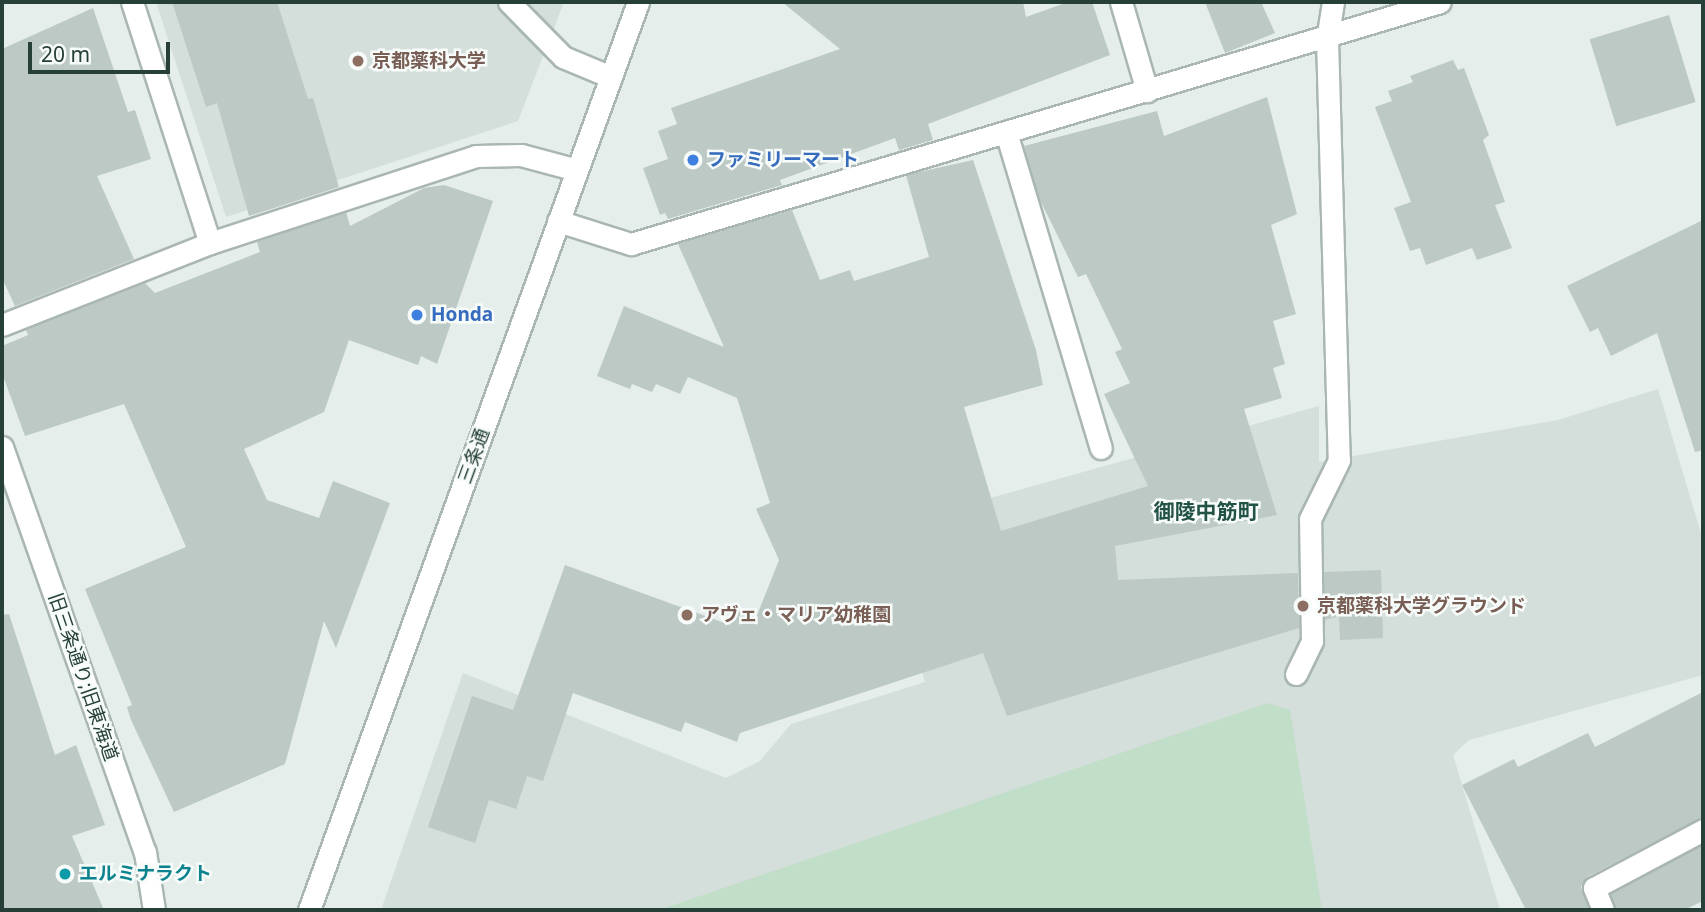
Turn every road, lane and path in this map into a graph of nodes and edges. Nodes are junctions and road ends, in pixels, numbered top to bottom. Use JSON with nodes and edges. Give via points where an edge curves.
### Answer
{"nodes":[{"id":1,"x":132,"y":2,"type":"edge"},
{"id":2,"x":509,"y":2,"type":"edge"},
{"id":3,"x":638,"y":2,"type":"edge"},
{"id":4,"x":1121,"y":2,"type":"edge"},
{"id":5,"x":1333,"y":2,"type":"edge"},
{"id":6,"x":1440,"y":2,"type":"edge"},
{"id":7,"x":1327,"y":38,"type":"junction"},
{"id":8,"x":611,"y":77,"type":"junction"},
{"id":9,"x":1147,"y":91,"type":"junction"},
{"id":10,"x":1006,"y":132,"type":"junction"},
{"id":11,"x":577,"y":170,"type":"junction"},
{"id":12,"x":558,"y":221,"type":"junction"},
{"id":13,"x":210,"y":243,"type":"junction"},
{"id":14,"x":2,"y":325,"type":"edge"},
{"id":15,"x":2,"y":447,"type":"edge"},
{"id":16,"x":1101,"y":448,"type":"dead end"},
{"id":17,"x":1296,"y":674,"type":"dead end"},
{"id":18,"x":1703,"y":830,"type":"edge"},
{"id":19,"x":154,"y":910,"type":"edge"},
{"id":20,"x":309,"y":910,"type":"edge"},
{"id":21,"x":1603,"y":910,"type":"edge"}],
"edges":[{"from":1,"to":13,"type":"street"},
{"from":2,"to":8,"type":"street","via":[[563,57]]},
{"from":3,"to":8,"type":"street","name":"三条通"},
{"from":4,"to":9,"type":"street"},
{"from":5,"to":7,"type":"street"},
{"from":6,"to":7,"type":"street"},
{"from":7,"to":9,"type":"street"},
{"from":7,"to":17,"type":"street","via":[[1339,460],[1310,519],[1312,640]]},
{"from":8,"to":11,"type":"street","name":"三条通"},
{"from":9,"to":10,"type":"street"},
{"from":10,"to":12,"type":"street","via":[[631,244]]},
{"from":10,"to":16,"type":"street"},
{"from":11,"to":12,"type":"street","name":"三条通"},
{"from":11,"to":13,"type":"street","via":[[521,155],[475,156]]},
{"from":12,"to":20,"type":"street","name":"三条通"},
{"from":13,"to":14,"type":"street"},
{"from":15,"to":19,"type":"street","name":"旧三条通り;旧東海道","via":[[145,852]]},
{"from":18,"to":21,"type":"street","via":[[1594,888]]}]}
